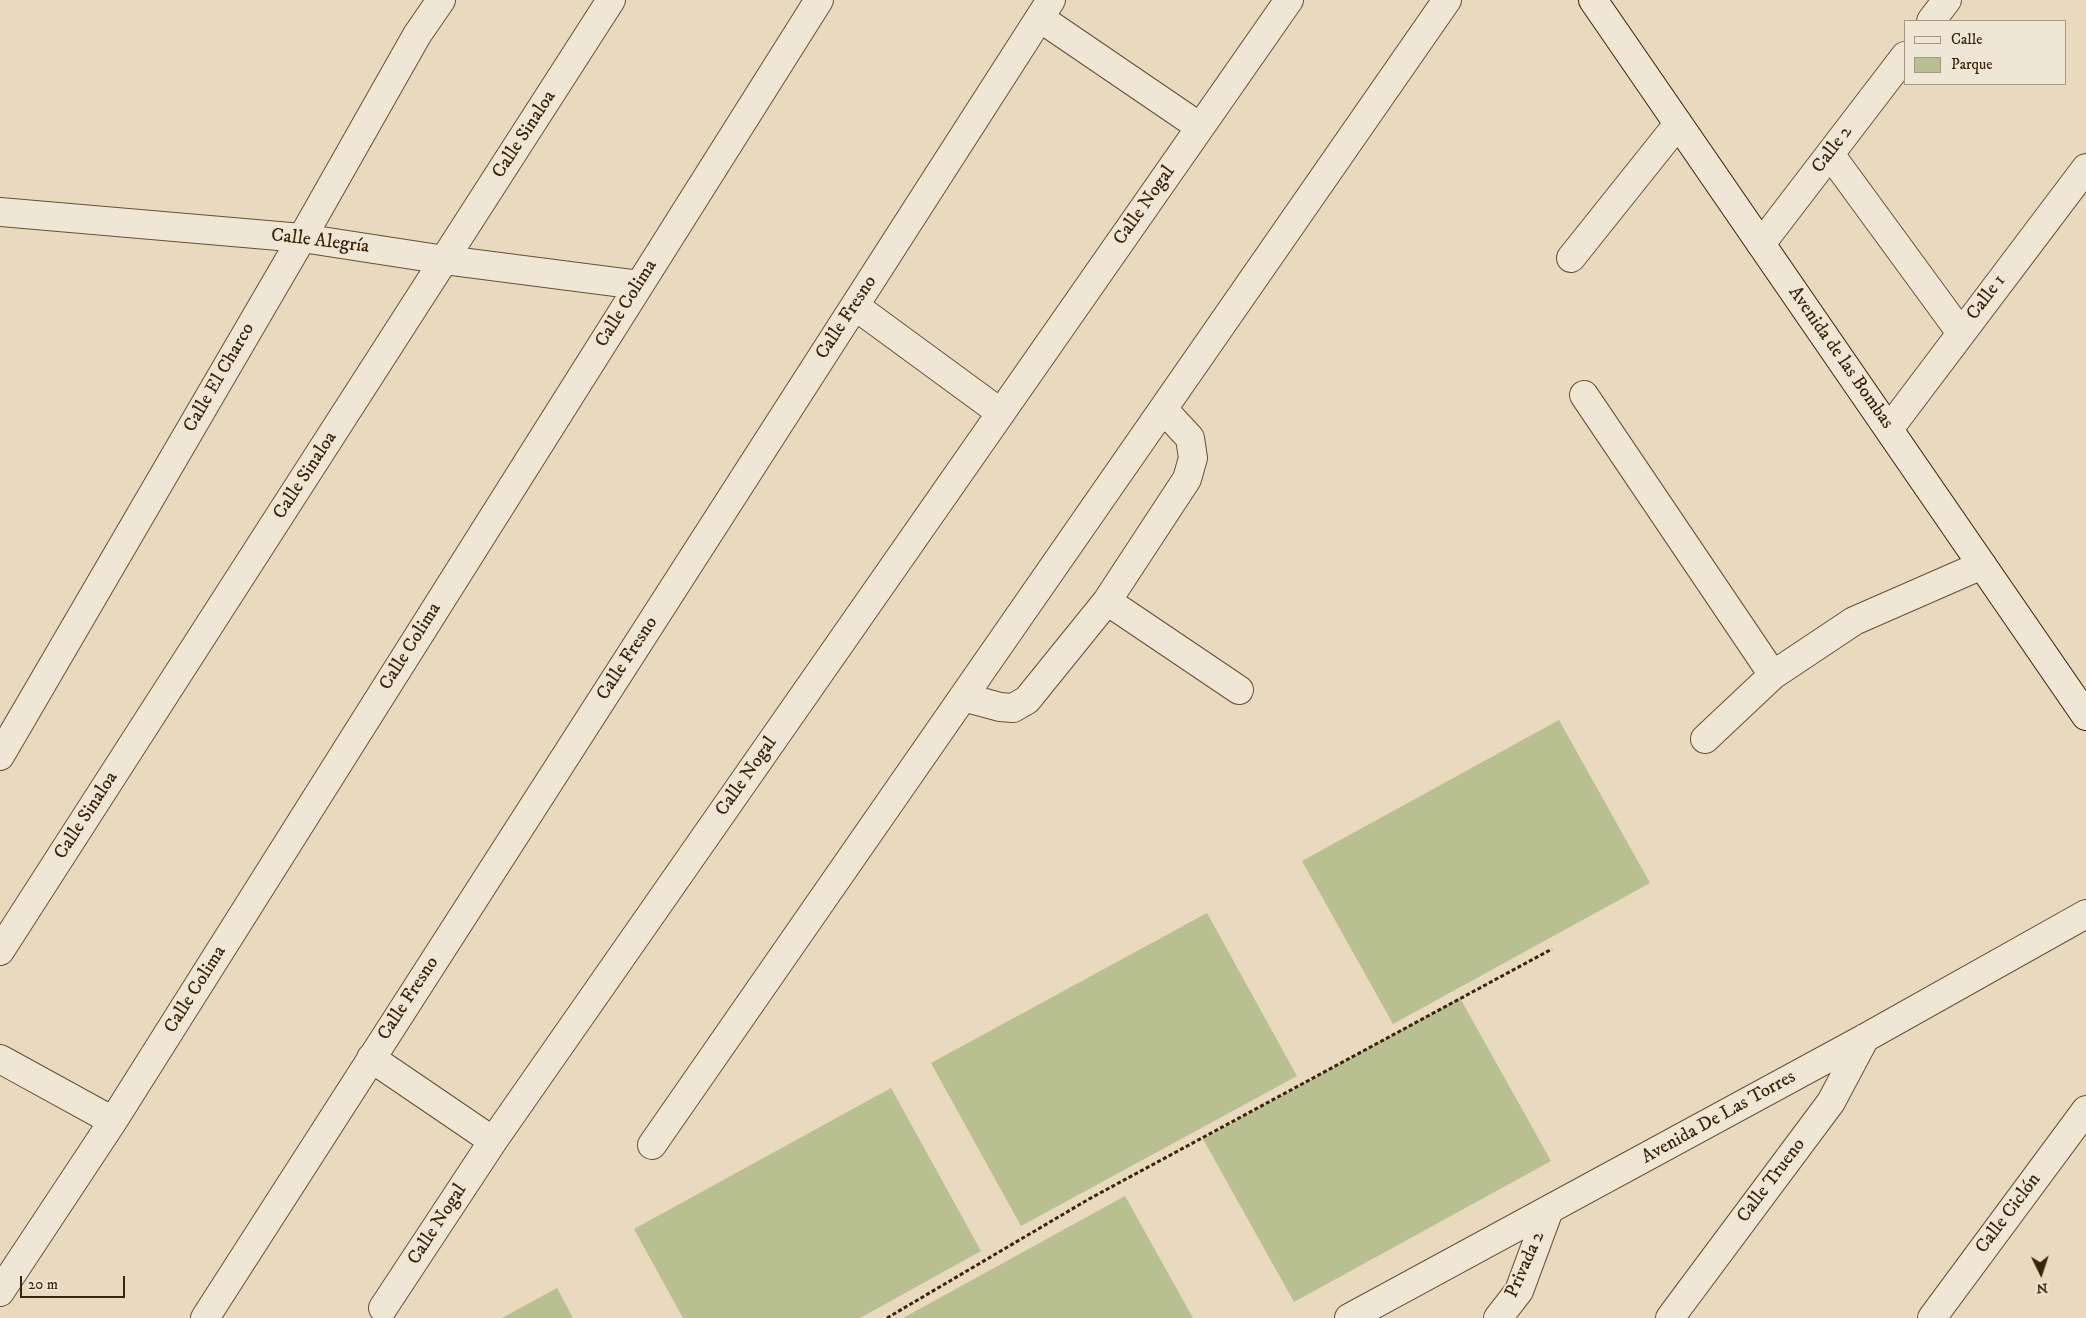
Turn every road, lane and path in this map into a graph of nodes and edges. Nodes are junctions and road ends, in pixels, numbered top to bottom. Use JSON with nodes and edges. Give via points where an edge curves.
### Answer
{"nodes":[{"id":1,"x":414,"y":0,"type":"edge"},
{"id":2,"x":441,"y":0,"type":"edge"},
{"id":3,"x":611,"y":0,"type":"edge"},
{"id":4,"x":819,"y":0,"type":"edge"},
{"id":5,"x":1289,"y":0,"type":"edge"},
{"id":6,"x":1447,"y":0,"type":"edge"},
{"id":7,"x":1593,"y":0,"type":"edge"},
{"id":8,"x":1947,"y":0,"type":"edge"},
{"id":9,"x":1046,"y":9,"type":"edge"},
{"id":10,"x":1932,"y":20,"type":"edge"},
{"id":11,"x":417,"y":34,"type":"junction"},
{"id":12,"x":1904,"y":57,"type":"edge"},
{"id":13,"x":1678,"y":124,"type":"junction"},
{"id":14,"x":1200,"y":127,"type":"junction"},
{"id":15,"x":1830,"y":154,"type":"junction"},
{"id":16,"x":2086,"y":168,"type":"edge"},
{"id":17,"x":0,"y":212,"type":"edge"},
{"id":18,"x":302,"y":238,"type":"junction"},
{"id":19,"x":1762,"y":244,"type":"junction"},
{"id":20,"x":1571,"y":258,"type":"dead end"},
{"id":21,"x":445,"y":260,"type":"junction"},
{"id":22,"x":639,"y":286,"type":"junction"},
{"id":23,"x":855,"y":306,"type":"junction"},
{"id":24,"x":1961,"y":333,"type":"junction"},
{"id":25,"x":1584,"y":396,"type":"dead end"},
{"id":26,"x":1163,"y":409,"type":"junction"},
{"id":27,"x":1001,"y":412,"type":"junction"},
{"id":28,"x":1888,"y":429,"type":"junction"},
{"id":29,"x":1982,"y":565,"type":"junction"},
{"id":30,"x":1108,"y":601,"type":"junction"},
{"id":31,"x":1773,"y":675,"type":"junction"},
{"id":32,"x":1239,"y":690,"type":"dead end"},
{"id":33,"x":963,"y":697,"type":"junction"},
{"id":34,"x":2086,"y":716,"type":"edge"},
{"id":35,"x":1705,"y":739,"type":"dead end"},
{"id":36,"x":0,"y":756,"type":"edge"},
{"id":37,"x":2086,"y":914,"type":"edge"},
{"id":38,"x":1552,"y":949,"type":"dead end"},
{"id":39,"x":0,"y":951,"type":"edge"},
{"id":40,"x":1865,"y":1038,"type":"junction"},
{"id":41,"x":371,"y":1058,"type":"junction"},
{"id":42,"x":0,"y":1059,"type":"edge"},
{"id":43,"x":2086,"y":1110,"type":"edge"},
{"id":44,"x":113,"y":1121,"type":"junction"},
{"id":45,"x":493,"y":1141,"type":"junction"},
{"id":46,"x":652,"y":1145,"type":"dead end"},
{"id":47,"x":1549,"y":1210,"type":"junction"},
{"id":48,"x":0,"y":1292,"type":"edge"},
{"id":49,"x":384,"y":1308,"type":"dead end"},
{"id":50,"x":205,"y":1318,"type":"edge"},
{"id":51,"x":887,"y":1318,"type":"edge"},
{"id":52,"x":1349,"y":1318,"type":"edge"},
{"id":53,"x":1498,"y":1318,"type":"edge"},
{"id":54,"x":1670,"y":1318,"type":"edge"},
{"id":55,"x":1932,"y":1318,"type":"edge"}],
"edges":[{"from":1,"to":11,"type":"street"},
{"from":2,"to":11,"type":"street","name":"Calle El Charco"},
{"from":3,"to":21,"type":"street","name":"Calle Sinaloa"},
{"from":4,"to":22,"type":"street","name":"Calle Colima"},
{"from":5,"to":14,"type":"street","name":"Calle Nogal"},
{"from":6,"to":26,"type":"street"},
{"from":7,"to":13,"type":"street","name":"Avenida de las Bombas"},
{"from":8,"to":10,"type":"street"},
{"from":9,"to":14,"type":"street"},
{"from":9,"to":23,"type":"street","name":"Calle Fresno"},
{"from":11,"to":18,"type":"street","name":"Calle El Charco"},
{"from":12,"to":15,"type":"street","name":"Calle 2"},
{"from":13,"to":19,"type":"street","name":"Avenida de las Bombas"},
{"from":13,"to":20,"type":"street"},
{"from":14,"to":27,"type":"street","name":"Calle Nogal"},
{"from":15,"to":19,"type":"street","name":"Calle 2"},
{"from":15,"to":24,"type":"street"},
{"from":16,"to":24,"type":"street","name":"Calle 1"},
{"from":17,"to":18,"type":"street","name":"Calle Alegría"},
{"from":18,"to":21,"type":"street","name":"Calle Alegría"},
{"from":18,"to":36,"type":"street","name":"Calle El Charco"},
{"from":19,"to":28,"type":"street","name":"Avenida de las Bombas"},
{"from":21,"to":22,"type":"street","name":"Calle Alegría"},
{"from":21,"to":39,"type":"street","name":"Calle Sinaloa"},
{"from":22,"to":44,"type":"street","name":"Calle Colima"},
{"from":23,"to":27,"type":"street"},
{"from":23,"to":41,"type":"street","name":"Calle Fresno"},
{"from":24,"to":28,"type":"street","name":"Calle 1"},
{"from":25,"to":31,"type":"street"},
{"from":26,"to":30,"type":"street","via":[[1190,438],[1193,458],[1187,479]]},
{"from":26,"to":33,"type":"street"},
{"from":27,"to":45,"type":"street","name":"Calle Nogal"},
{"from":28,"to":29,"type":"street","name":"Avenida de las Bombas"},
{"from":29,"to":31,"type":"street","via":[[1854,621]]},
{"from":29,"to":34,"type":"street","name":"Avenida de las Bombas"},
{"from":30,"to":32,"type":"street"},
{"from":30,"to":33,"type":"street","via":[[1027,700],[1013,708]]},
{"from":31,"to":35,"type":"street"},
{"from":33,"to":46,"type":"street"},
{"from":37,"to":40,"type":"street","name":"Avenida De Las Torres"},
{"from":38,"to":51,"type":"path","via":[[1090,1199]]},
{"from":40,"to":47,"type":"street","name":"Avenida De Las Torres"},
{"from":40,"to":54,"type":"street","name":"Calle Trueno","via":[[1831,1102]]},
{"from":41,"to":45,"type":"street"},
{"from":41,"to":50,"type":"street","name":"Calle Fresno"},
{"from":42,"to":44,"type":"street"},
{"from":43,"to":55,"type":"street","name":"Calle Ciclón"},
{"from":44,"to":48,"type":"street","name":"Calle Colima"},
{"from":45,"to":49,"type":"street","name":"Calle Nogal"},
{"from":47,"to":52,"type":"street","name":"Avenida De Las Torres"},
{"from":47,"to":53,"type":"street","name":"Privada 2","via":[[1518,1291]]}]}
